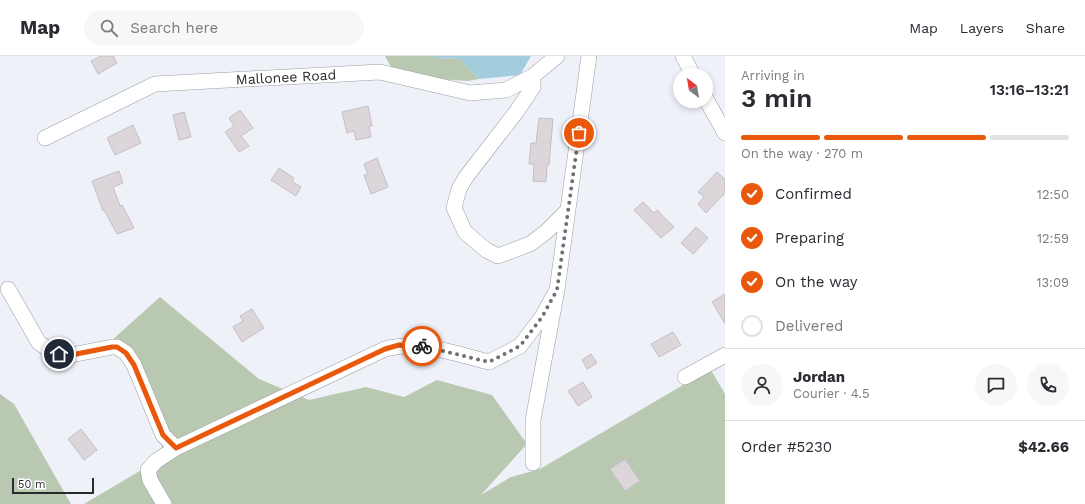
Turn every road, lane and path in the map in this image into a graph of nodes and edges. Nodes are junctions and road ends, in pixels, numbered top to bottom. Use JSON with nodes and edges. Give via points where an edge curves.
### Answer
{"nodes":[{"id":1,"x":557,"y":56,"type":"edge"},
{"id":2,"x":590,"y":56,"type":"edge"},
{"id":3,"x":683,"y":56,"type":"edge"},
{"id":4,"x":689,"y":68,"type":"edge"},
{"id":5,"x":533,"y":76,"type":"junction"},
{"id":6,"x":711,"y":108,"type":"edge"},
{"id":7,"x":725,"y":133,"type":"edge"},
{"id":8,"x":45,"y":138,"type":"dead end"},
{"id":9,"x":568,"y":210,"type":"junction"},
{"id":10,"x":8,"y":289,"type":"dead end"},
{"id":11,"x":557,"y":290,"type":"junction"},
{"id":12,"x":725,"y":355,"type":"edge"},
{"id":13,"x":685,"y":377,"type":"dead end"},
{"id":14,"x":176,"y":448,"type":"junction"},
{"id":15,"x":533,"y":463,"type":"dead end"},
{"id":16,"x":164,"y":504,"type":"edge"}],
"edges":[{"from":1,"to":5,"type":"street","name":"Mallonee Road"},
{"from":2,"to":9,"type":"street"},
{"from":3,"to":4,"type":"street"},
{"from":5,"to":8,"type":"street","name":"Mallonee Road","via":[[506,90],[470,93],[380,72],[155,84]]},
{"from":5,"to":9,"type":"street","via":[[533,87],[466,177],[459,189],[454,208],[465,232],[486,250],[498,256],[530,244]]},
{"from":6,"to":7,"type":"street"},
{"from":9,"to":11,"type":"street"},
{"from":10,"to":14,"type":"street","via":[[39,343],[53,352],[66,356],[117,347],[126,353],[134,365],[163,435]]},
{"from":11,"to":14,"type":"street","via":[[542,317],[520,346],[489,362],[422,346],[399,345],[385,349]]},
{"from":11,"to":15,"type":"street","via":[[533,420]]},
{"from":12,"to":13,"type":"street"},
{"from":14,"to":16,"type":"street","via":[[156,461],[148,470],[150,480]]}]}
